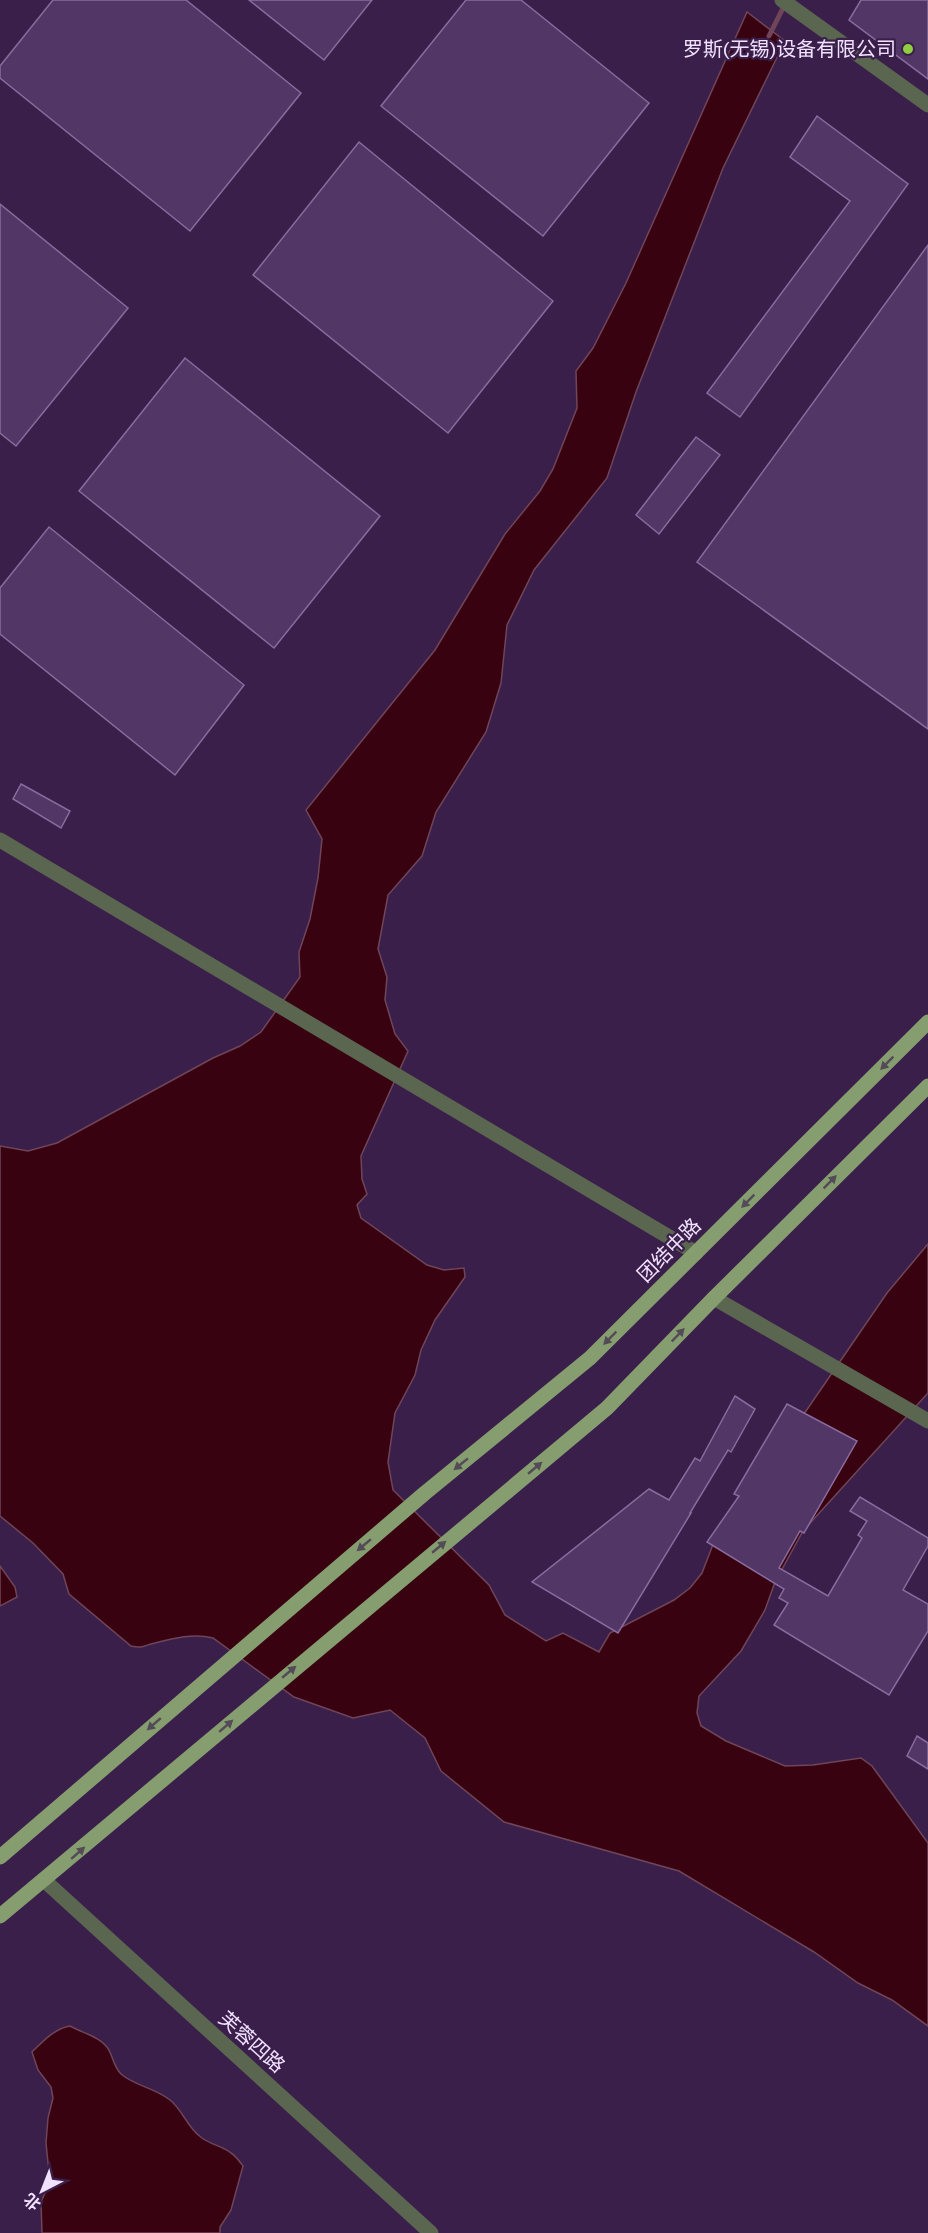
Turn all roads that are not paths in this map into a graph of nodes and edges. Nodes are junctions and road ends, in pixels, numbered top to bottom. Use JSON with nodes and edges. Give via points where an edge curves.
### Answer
{"nodes":[{"id":1,"x":782,"y":0,"type":"edge"},
{"id":2,"x":928,"y":105,"type":"edge"},
{"id":3,"x":0,"y":840,"type":"edge"},
{"id":4,"x":928,"y":1022,"type":"edge"},
{"id":5,"x":928,"y":1086,"type":"edge"},
{"id":6,"x":696,"y":1253,"type":"junction"},
{"id":7,"x":714,"y":1298,"type":"junction"},
{"id":8,"x":928,"y":1421,"type":"edge"},
{"id":9,"x":0,"y":1857,"type":"edge"},
{"id":10,"x":45,"y":1881,"type":"junction"},
{"id":11,"x":0,"y":1916,"type":"edge"},
{"id":12,"x":431,"y":2233,"type":"edge"}],
"edges":[{"from":1,"to":2,"type":"street"},
{"from":3,"to":6,"type":"street"},
{"from":4,"to":6,"type":"main road","name":"团结中路","one_way":true},
{"from":7,"to":5,"type":"main road","one_way":true},
{"from":6,"to":9,"type":"main road","name":"团结中路","one_way":true,"via":[[590,1358],[425,1493]]},
{"from":7,"to":8,"type":"street"},
{"from":10,"to":7,"type":"main road","one_way":true,"via":[[607,1408]]},
{"from":10,"to":11,"type":"main road"},
{"from":10,"to":12,"type":"street","name":"芙蓉四路"}]}
